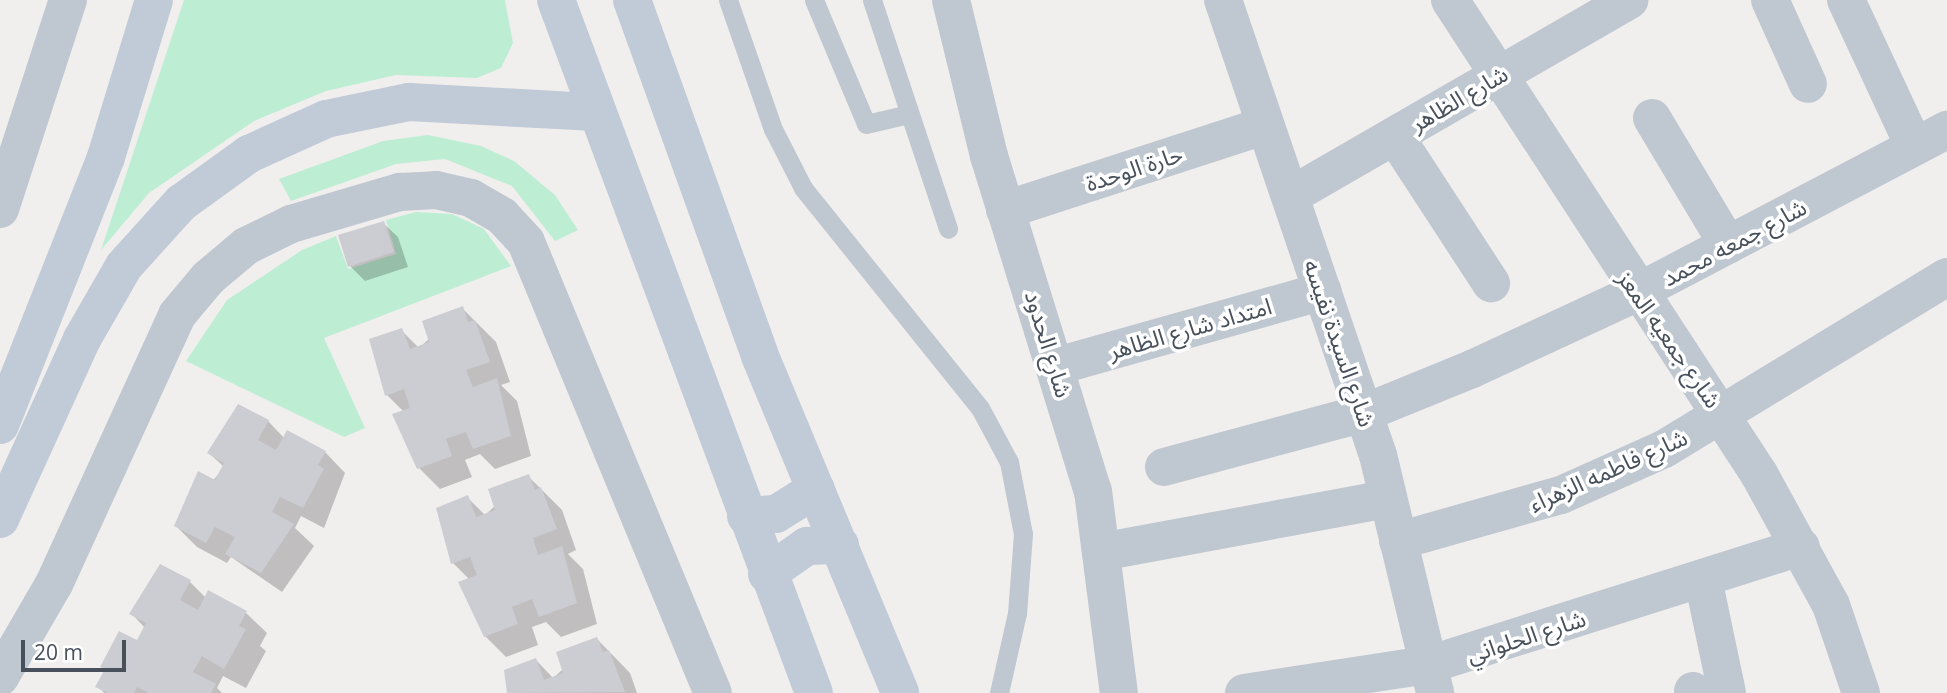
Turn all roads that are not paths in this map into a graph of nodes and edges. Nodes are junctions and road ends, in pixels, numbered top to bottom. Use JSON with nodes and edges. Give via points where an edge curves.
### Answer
{"nodes":[{"id":1,"x":68,"y":0,"type":"edge"},
{"id":2,"x":154,"y":0,"type":"edge"},
{"id":3,"x":556,"y":0,"type":"edge"},
{"id":4,"x":632,"y":0,"type":"edge"},
{"id":5,"x":728,"y":0,"type":"edge"},
{"id":6,"x":814,"y":0,"type":"edge"},
{"id":7,"x":872,"y":0,"type":"edge"},
{"id":8,"x":951,"y":0,"type":"edge"},
{"id":9,"x":1223,"y":0,"type":"edge"},
{"id":10,"x":1450,"y":0,"type":"edge"},
{"id":11,"x":1629,"y":0,"type":"edge"},
{"id":12,"x":1770,"y":0,"type":"edge"},
{"id":13,"x":1846,"y":0,"type":"edge"},
{"id":14,"x":1496,"y":76,"type":"junction"},
{"id":15,"x":1808,"y":84,"type":"dead end"},
{"id":16,"x":596,"y":112,"type":"junction"},
{"id":17,"x":909,"y":114,"type":"junction"},
{"id":18,"x":1652,"y":118,"type":"dead end"},
{"id":19,"x":1264,"y":126,"type":"junction"},
{"id":20,"x":1395,"y":136,"type":"junction"},
{"id":21,"x":1930,"y":138,"type":"edge"},
{"id":22,"x":1290,"y":196,"type":"junction"},
{"id":23,"x":0,"y":209,"type":"edge"},
{"id":24,"x":1005,"y":210,"type":"junction"},
{"id":25,"x":948,"y":229,"type":"dead end"},
{"id":26,"x":1728,"y":245,"type":"junction"},
{"id":27,"x":1947,"y":277,"type":"edge"},
{"id":28,"x":1491,"y":283,"type":"dead end"},
{"id":29,"x":1323,"y":290,"type":"junction"},
{"id":30,"x":1638,"y":292,"type":"junction"},
{"id":31,"x":1057,"y":366,"type":"junction"},
{"id":32,"x":1364,"y":413,"type":"junction"},
{"id":33,"x":1724,"y":416,"type":"junction"},
{"id":34,"x":0,"y":425,"type":"edge"},
{"id":35,"x":1164,"y":467,"type":"dead end"},
{"id":36,"x":816,"y":489,"type":"junction"},
{"id":37,"x":1388,"y":499,"type":"junction"},
{"id":38,"x":746,"y":516,"type":"junction"},
{"id":39,"x":0,"y":519,"type":"edge"},
{"id":40,"x":1398,"y":541,"type":"junction"},
{"id":41,"x":840,"y":545,"type":"junction"},
{"id":42,"x":1801,"y":547,"type":"junction"},
{"id":43,"x":1101,"y":552,"type":"junction"},
{"id":44,"x":767,"y":574,"type":"junction"},
{"id":45,"x":1703,"y":579,"type":"junction"},
{"id":46,"x":0,"y":677,"type":"edge"},
{"id":47,"x":1432,"y":679,"type":"edge"},
{"id":48,"x":1705,"y":692,"type":"edge"},
{"id":49,"x":713,"y":693,"type":"edge"},
{"id":50,"x":814,"y":693,"type":"edge"},
{"id":51,"x":900,"y":693,"type":"edge"},
{"id":52,"x":999,"y":693,"type":"edge"},
{"id":53,"x":1119,"y":693,"type":"edge"},
{"id":54,"x":1244,"y":693,"type":"edge"},
{"id":55,"x":1861,"y":693,"type":"edge"}],
"edges":[{"from":1,"to":23,"type":"street"},
{"from":2,"to":34,"type":"street","via":[[106,157]]},
{"from":3,"to":16,"type":"street"},
{"from":4,"to":36,"type":"street","via":[[760,356]]},
{"from":5,"to":52,"type":"lane","via":[[773,129],[803,188],[980,408],[1009,462],[1023,534],[1017,612]]},
{"from":6,"to":17,"type":"lane","via":[[866,124]]},
{"from":7,"to":17,"type":"lane"},
{"from":8,"to":24,"type":"street","name":"شارع الحدود"},
{"from":9,"to":19,"type":"street","name":"شارع السيدة نفيسه"},
{"from":10,"to":14,"type":"street","name":"شارع جمعيه المعز"},
{"from":11,"to":14,"type":"street","name":"شارع الظاهر"},
{"from":12,"to":15,"type":"street"},
{"from":13,"to":21,"type":"street"},
{"from":14,"to":20,"type":"street","name":"شارع الظاهر"},
{"from":14,"to":30,"type":"street","name":"شارع جمعيه المعز"},
{"from":16,"to":38,"type":"street"},
{"from":16,"to":39,"type":"street","via":[[409,102],[326,119],[249,154],[181,203],[124,266],[82,339]]},
{"from":17,"to":25,"type":"lane"},
{"from":18,"to":26,"type":"street"},
{"from":19,"to":22,"type":"street","name":"شارع السيدة نفيسه"},
{"from":19,"to":24,"type":"street","name":"حارة الوحدة"},
{"from":20,"to":22,"type":"street","name":"شارع الظاهر"},
{"from":20,"to":28,"type":"street"},
{"from":21,"to":26,"type":"street","name":"شارع جمعه محمد"},
{"from":22,"to":29,"type":"street","name":"شارع السيدة نفيسه"},
{"from":24,"to":31,"type":"street","name":"شارع الحدود"},
{"from":26,"to":30,"type":"street","name":"شارع جمعه محمد"},
{"from":27,"to":33,"type":"street","name":"شارع فاطمه الزهراء"},
{"from":29,"to":31,"type":"street","name":"امتداد شارع الظاهر"},
{"from":29,"to":32,"type":"street","name":"شارع السيدة نفيسه"},
{"from":30,"to":32,"type":"street","name":"شارع جمعه محمد"},
{"from":30,"to":33,"type":"street","name":"شارع جمعيه المعز"},
{"from":31,"to":43,"type":"street","name":"شارع الحدود","via":[[1093,491]]},
{"from":32,"to":35,"type":"street","name":"شارع جمعه محمد"},
{"from":32,"to":37,"type":"street","name":"شارع السيدة نفيسه"},
{"from":33,"to":40,"type":"street","name":"شارع فاطمه الزهراء","via":[[1561,495]]},
{"from":33,"to":42,"type":"street","name":"شارع جمعيه المعز"},
{"from":36,"to":38,"type":"street","via":[[776,514]]},
{"from":36,"to":41,"type":"street"},
{"from":37,"to":40,"type":"street","name":"شارع السيدة نفيسه"},
{"from":37,"to":43,"type":"street"},
{"from":38,"to":44,"type":"street"},
{"from":40,"to":47,"type":"street","name":"شارع السيدة نفيسه"},
{"from":41,"to":44,"type":"street","via":[[807,546]]},
{"from":41,"to":51,"type":"street"},
{"from":42,"to":45,"type":"street","name":"شارع الحلواني"},
{"from":42,"to":55,"type":"street","name":"شارع جمعيه المعز","via":[[1831,605]]},
{"from":43,"to":53,"type":"street","name":"شارع الحدود"},
{"from":44,"to":50,"type":"street"},
{"from":45,"to":47,"type":"street","name":"شارع الحلواني"},
{"from":45,"to":48,"type":"street"},
{"from":46,"to":49,"type":"street","via":[[54,584],[177,315],[208,278],[246,246],[291,224],[400,192],[436,190],[471,198],[502,216],[526,242]]},
{"from":47,"to":54,"type":"street","name":"شارع الحلواني"}]}
